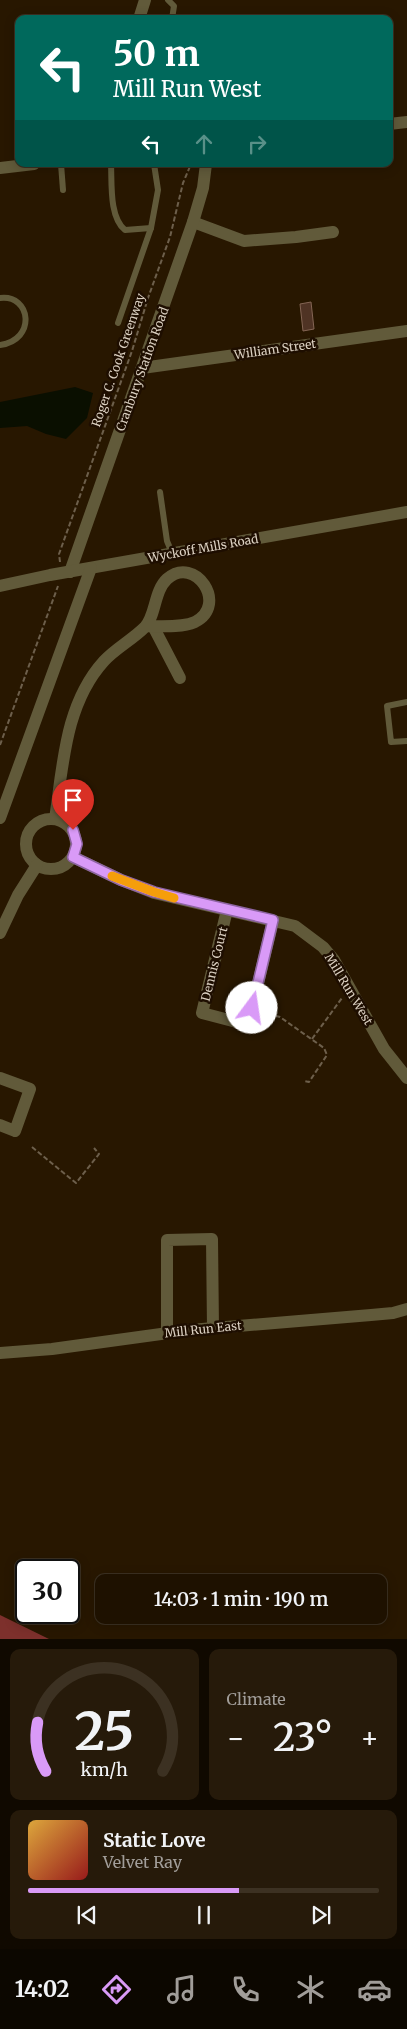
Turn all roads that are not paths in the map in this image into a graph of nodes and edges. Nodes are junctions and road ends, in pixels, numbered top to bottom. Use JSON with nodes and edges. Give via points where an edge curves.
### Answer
{"nodes":[{"id":1,"x":145,"y":0,"type":"edge"},
{"id":2,"x":168,"y":0,"type":"edge"},
{"id":3,"x":140,"y":15,"type":"edge"},
{"id":4,"x":173,"y":15,"type":"edge"},
{"id":5,"x":407,"y":122,"type":"edge"},
{"id":6,"x":393,"y":124,"type":"edge"},
{"id":7,"x":15,"y":166,"type":"edge"},
{"id":8,"x":61,"y":167,"type":"edge"},
{"id":9,"x":111,"y":167,"type":"edge"},
{"id":10,"x":154,"y":167,"type":"edge"},
{"id":11,"x":206,"y":167,"type":"edge"},
{"id":12,"x":0,"y":168,"type":"edge"},
{"id":13,"x":62,"y":190,"type":"dead end"},
{"id":14,"x":193,"y":222,"type":"junction"},
{"id":15,"x":152,"y":228,"type":"junction"},
{"id":16,"x":333,"y":232,"type":"dead end"},
{"id":17,"x":0,"y":298,"type":"edge"},
{"id":18,"x":118,"y":323,"type":"dead end"},
{"id":19,"x":407,"y":331,"type":"edge"},
{"id":20,"x":0,"y":344,"type":"edge"},
{"id":21,"x":142,"y":368,"type":"junction"},
{"id":22,"x":160,"y":492,"type":"dead end"},
{"id":23,"x":407,"y":512,"type":"edge"},
{"id":24,"x":172,"y":553,"type":"junction"},
{"id":25,"x":91,"y":568,"type":"junction"},
{"id":26,"x":70,"y":572,"type":"junction"},
{"id":27,"x":176,"y":574,"type":"junction"},
{"id":28,"x":0,"y":586,"type":"edge"},
{"id":29,"x":150,"y":626,"type":"junction"},
{"id":30,"x":180,"y":678,"type":"dead end"},
{"id":31,"x":407,"y":702,"type":"edge"},
{"id":32,"x":407,"y":741,"type":"edge"},
{"id":33,"x":0,"y":818,"type":"edge"},
{"id":34,"x":55,"y":819,"type":"junction"},
{"id":35,"x":73,"y":857,"type":"junction"},
{"id":36,"x":37,"y":865,"type":"junction"},
{"id":37,"x":227,"y":910,"type":"junction"},
{"id":38,"x":273,"y":920,"type":"junction"},
{"id":39,"x":0,"y":933,"type":"edge"},
{"id":40,"x":0,"y":1078,"type":"edge"},
{"id":41,"x":407,"y":1078,"type":"edge"},
{"id":42,"x":0,"y":1125,"type":"edge"},
{"id":43,"x":407,"y":1309,"type":"edge"},
{"id":44,"x":213,"y":1328,"type":"junction"},
{"id":45,"x":167,"y":1332,"type":"junction"},
{"id":46,"x":0,"y":1353,"type":"edge"}],
"edges":[{"from":1,"to":3,"type":"street"},
{"from":2,"to":4,"type":"lane","via":[[174,6]]},
{"from":5,"to":6,"type":"street"},
{"from":7,"to":12,"type":"street"},
{"from":8,"to":13,"type":"lane"},
{"from":9,"to":15,"type":"lane","via":[[115,216],[119,225],[125,230]]},
{"from":10,"to":15,"type":"lane","via":[[158,190]]},
{"from":11,"to":14,"type":"street","name":"Cranbury Station Road","via":[[204,188]]},
{"from":14,"to":16,"type":"street","via":[[244,241]]},
{"from":14,"to":21,"type":"street","name":"Cranbury Station Road"},
{"from":15,"to":18,"type":"lane"},
{"from":17,"to":20,"type":"lane","via":[[16,302],[23,309],[26,320],[25,330],[17,339]]},
{"from":19,"to":21,"type":"street","name":"William Street"},
{"from":21,"to":26,"type":"street","name":"Cranbury Station Road"},
{"from":22,"to":24,"type":"lane","via":[[167,541]]},
{"from":23,"to":24,"type":"street","name":"Wyckoff Mills Road"},
{"from":24,"to":25,"type":"street","name":"Wyckoff Mills Road"},
{"from":24,"to":27,"type":"street"},
{"from":25,"to":26,"type":"street","name":"Wyckoff Mills Road"},
{"from":25,"to":33,"type":"street"},
{"from":26,"to":28,"type":"street","name":"Wyckoff Mills Road"},
{"from":27,"to":29,"type":"street","via":[[162,584]]},
{"from":27,"to":29,"type":"street","via":[[193,574],[206,586],[209,603],[206,612],[194,622]]},
{"from":29,"to":30,"type":"street"},
{"from":29,"to":34,"type":"street","via":[[117,648],[103,662],[81,696],[65,746]]},
{"from":31,"to":32,"type":"lane","via":[[387,706],[391,742]]},
{"from":34,"to":35,"type":"street","via":[[68,825],[76,837]]},
{"from":34,"to":36,"type":"street","via":[[34,826],[27,838],[28,853]]},
{"from":35,"to":36,"type":"street","via":[[61,868]]},
{"from":35,"to":37,"type":"street","name":"Mill Run West","via":[[154,892]]},
{"from":36,"to":39,"type":"street"},
{"from":37,"to":38,"type":"street","name":"Mill Run West"},
{"from":37,"to":38,"type":"street","name":"Dennis Court","via":[[202,1013],[248,1025]]},
{"from":38,"to":41,"type":"street","name":"Mill Run West","via":[[295,926],[323,947],[334,960],[384,1049]]},
{"from":40,"to":42,"type":"street","via":[[30,1089],[15,1131]]},
{"from":43,"to":44,"type":"street","name":"Mill Run East","via":[[393,1313]]},
{"from":44,"to":45,"type":"street","name":"Mill Run East"},
{"from":44,"to":45,"type":"street","via":[[212,1240],[166,1240]]},
{"from":45,"to":46,"type":"street","name":"Mill Run East","via":[[52,1349]]}]}
